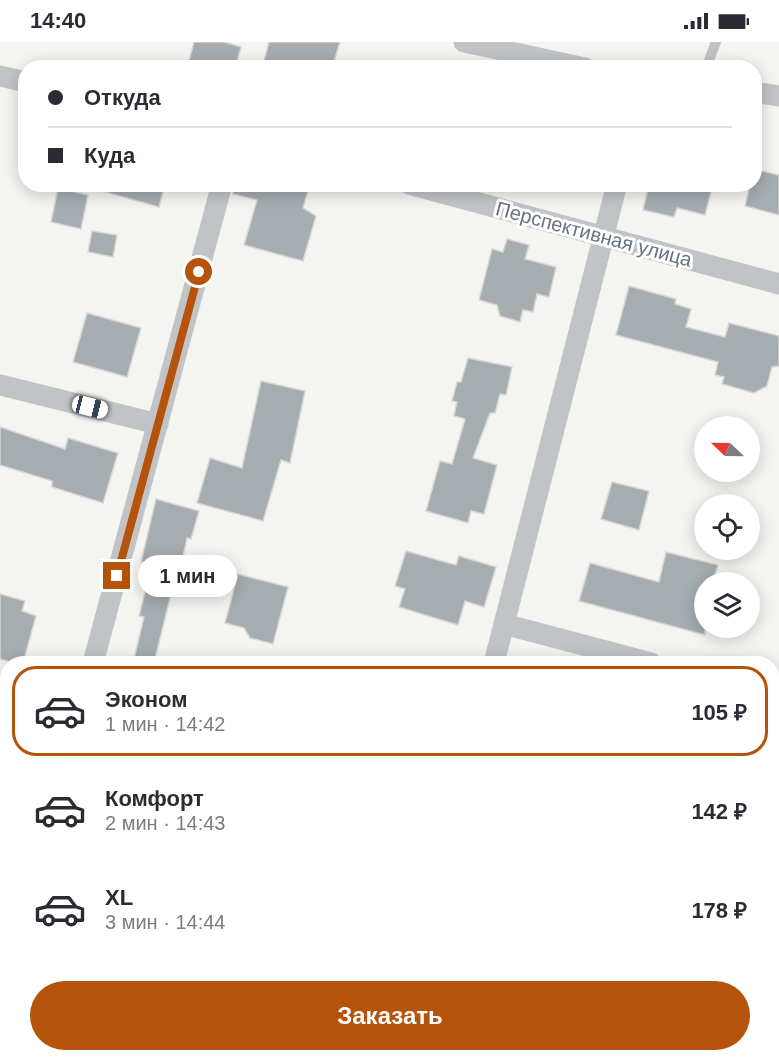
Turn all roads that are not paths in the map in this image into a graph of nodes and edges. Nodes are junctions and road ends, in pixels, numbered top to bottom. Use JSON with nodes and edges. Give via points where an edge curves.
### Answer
{"nodes":[{"id":1,"x":464,"y":42,"type":"edge"},
{"id":2,"x":716,"y":42,"type":"edge"},
{"id":3,"x":548,"y":60,"type":"edge"},
{"id":4,"x":709,"y":60,"type":"edge"},
{"id":5,"x":0,"y":76,"type":"edge"},
{"id":6,"x":18,"y":80,"type":"edge"},
{"id":7,"x":762,"y":93,"type":"edge"},
{"id":8,"x":779,"y":96,"type":"edge"},
{"id":9,"x":220,"y":192,"type":"edge"},
{"id":10,"x":438,"y":192,"type":"edge"},
{"id":11,"x":615,"y":192,"type":"edge"},
{"id":12,"x":603,"y":237,"type":"junction"},
{"id":13,"x":779,"y":284,"type":"edge"},
{"id":14,"x":0,"y":384,"type":"edge"},
{"id":15,"x":158,"y":424,"type":"junction"},
{"id":16,"x":504,"y":624,"type":"junction"},
{"id":17,"x":95,"y":656,"type":"edge"},
{"id":18,"x":496,"y":656,"type":"edge"},
{"id":19,"x":625,"y":656,"type":"edge"}],
"edges":[{"from":1,"to":3,"type":"street"},
{"from":2,"to":4,"type":"lane"},
{"from":5,"to":6,"type":"street"},
{"from":7,"to":8,"type":"street"},
{"from":9,"to":15,"type":"street"},
{"from":10,"to":12,"type":"street","name":"Перспективная улица"},
{"from":11,"to":12,"type":"street"},
{"from":12,"to":13,"type":"street","name":"Перспективная улица"},
{"from":12,"to":16,"type":"street"},
{"from":14,"to":15,"type":"street"},
{"from":15,"to":17,"type":"street"},
{"from":16,"to":18,"type":"street"},
{"from":16,"to":19,"type":"street"}]}
